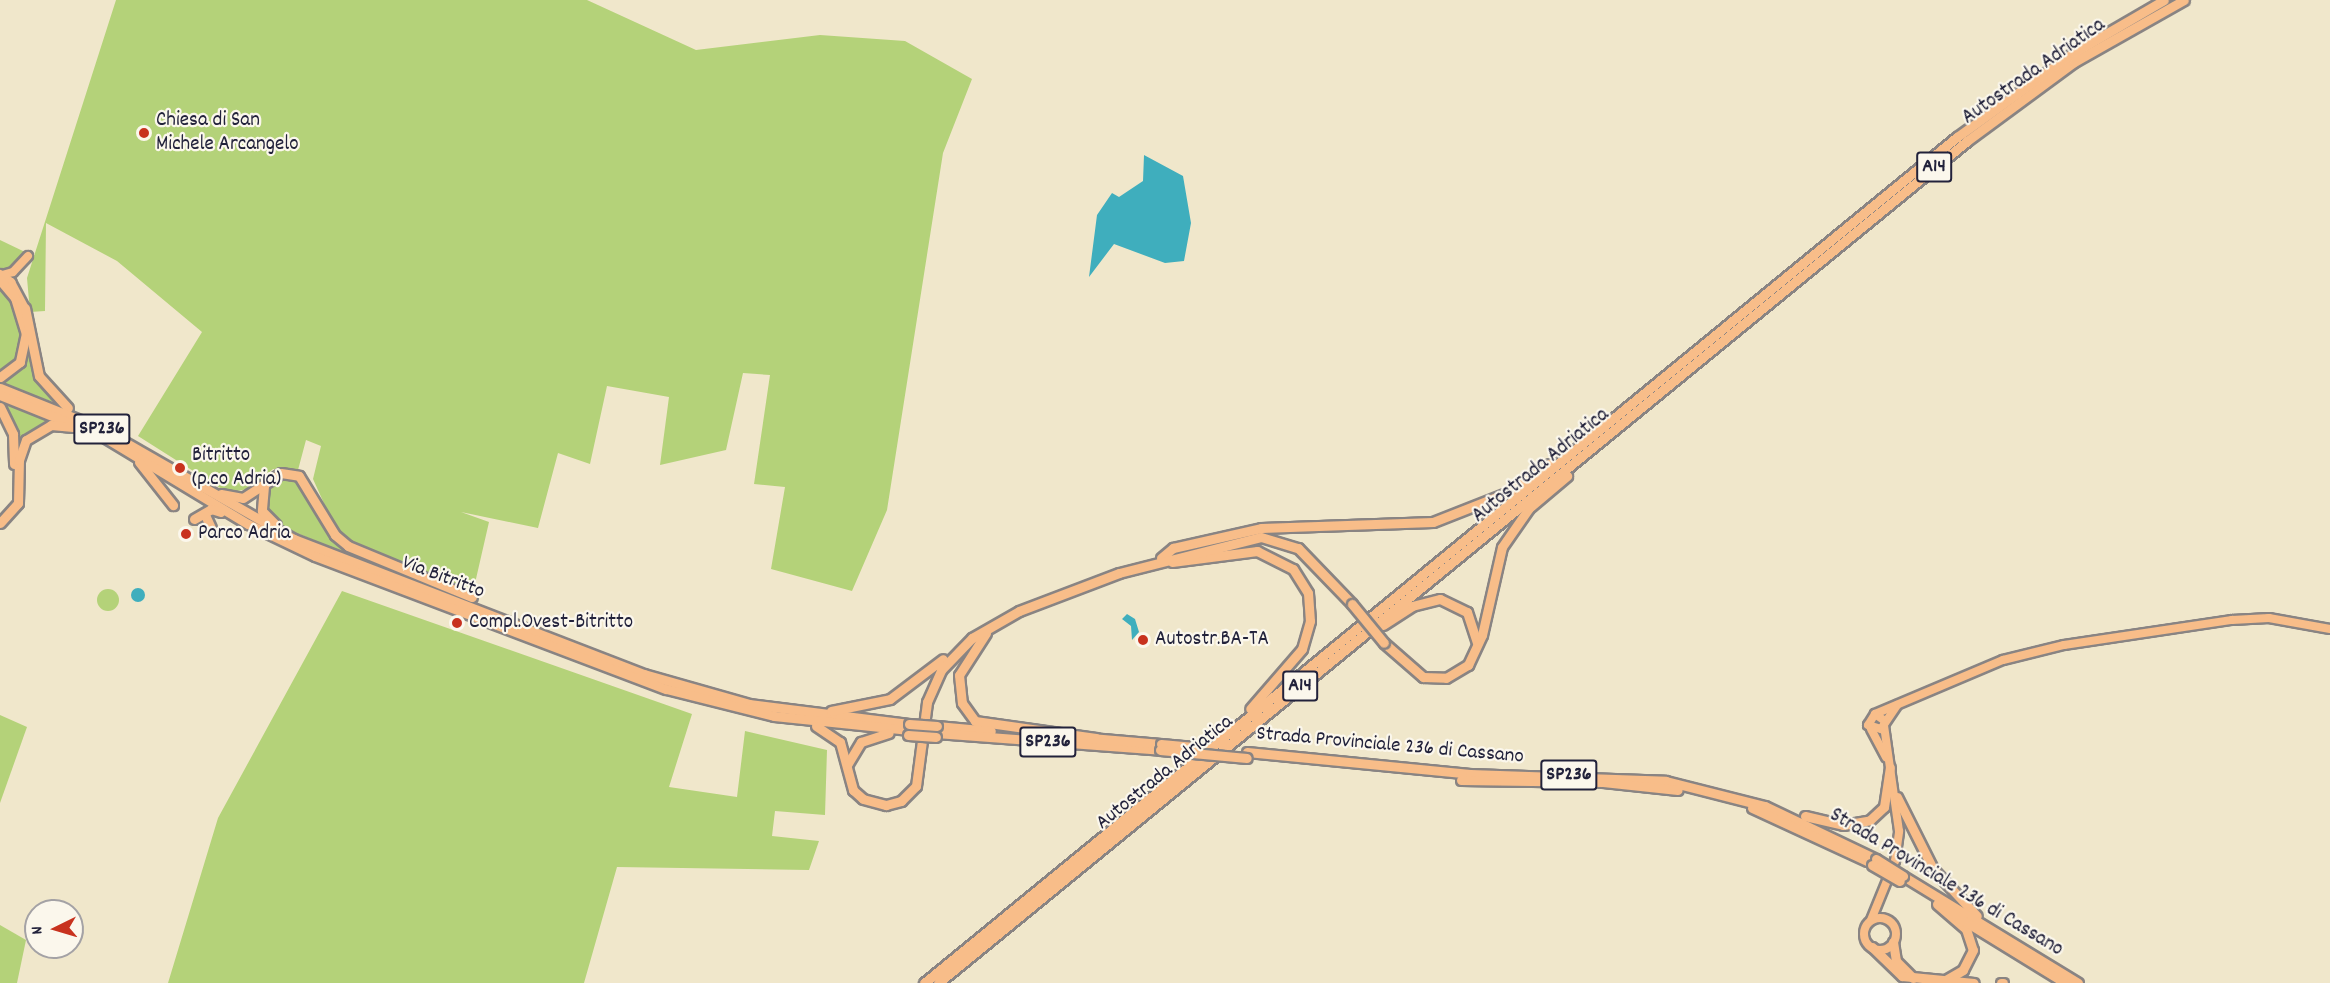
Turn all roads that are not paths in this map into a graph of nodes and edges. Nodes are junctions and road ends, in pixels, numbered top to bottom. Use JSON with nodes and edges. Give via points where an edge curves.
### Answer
{"nodes":[{"id":1,"x":2164,"y":0,"type":"edge"},
{"id":2,"x":2184,"y":0,"type":"edge"},
{"id":3,"x":28,"y":256,"type":"dead end"},
{"id":4,"x":1,"y":276,"type":"edge"},
{"id":5,"x":25,"y":308,"type":"joint"},
{"id":6,"x":0,"y":377,"type":"edge"},
{"id":7,"x":0,"y":388,"type":"edge"},
{"id":8,"x":1663,"y":390,"type":"junction"},
{"id":9,"x":0,"y":395,"type":"edge"},
{"id":10,"x":0,"y":407,"type":"edge"},
{"id":11,"x":1610,"y":421,"type":"junction"},
{"id":12,"x":102,"y":436,"type":"junction"},
{"id":13,"x":144,"y":452,"type":"junction"},
{"id":14,"x":196,"y":484,"type":"junction"},
{"id":15,"x":265,"y":484,"type":"junction"},
{"id":16,"x":173,"y":505,"type":"dead end"},
{"id":17,"x":205,"y":515,"type":"junction"},
{"id":18,"x":0,"y":518,"type":"edge"},
{"id":19,"x":194,"y":519,"type":"dead end"},
{"id":20,"x":0,"y":523,"type":"edge"},
{"id":21,"x":211,"y":528,"type":"dead end"},
{"id":22,"x":273,"y":537,"type":"junction"},
{"id":23,"x":350,"y":562,"type":"junction"},
{"id":24,"x":1154,"y":563,"type":"junction"},
{"id":25,"x":472,"y":597,"type":"dead end"},
{"id":26,"x":999,"y":622,"type":"junction"},
{"id":27,"x":2330,"y":629,"type":"edge"},
{"id":28,"x":1474,"y":656,"type":"junction"},
{"id":29,"x":1308,"y":680,"type":"junction"},
{"id":30,"x":705,"y":701,"type":"junction"},
{"id":31,"x":1899,"y":703,"type":"junction"},
{"id":32,"x":749,"y":704,"type":"junction"},
{"id":33,"x":1875,"y":714,"type":"junction"},
{"id":34,"x":1884,"y":723,"type":"junction"},
{"id":35,"x":1871,"y":729,"type":"junction"},
{"id":36,"x":909,"y":730,"type":"junction"},
{"id":37,"x":936,"y":732,"type":"junction"},
{"id":38,"x":1096,"y":738,"type":"junction"},
{"id":39,"x":1160,"y":747,"type":"junction"},
{"id":40,"x":1247,"y":755,"type":"junction"},
{"id":41,"x":1889,"y":764,"type":"junction"},
{"id":42,"x":846,"y":767,"type":"junction"},
{"id":43,"x":1186,"y":768,"type":"junction"},
{"id":44,"x":1897,"y":797,"type":"junction"},
{"id":45,"x":1765,"y":806,"type":"junction"},
{"id":46,"x":1874,"y":862,"type":"junction"},
{"id":47,"x":1902,"y":879,"type":"junction"},
{"id":48,"x":1884,"y":893,"type":"junction"},
{"id":49,"x":1937,"y":904,"type":"junction"},
{"id":50,"x":1887,"y":920,"type":"junction"},
{"id":51,"x":1871,"y":921,"type":"junction"},
{"id":52,"x":2004,"y":938,"type":"junction"},
{"id":53,"x":1893,"y":942,"type":"junction"},
{"id":54,"x":1872,"y":947,"type":"junction"},
{"id":55,"x":1914,"y":980,"type":"junction"},
{"id":56,"x":1942,"y":982,"type":"edge"},
{"id":57,"x":924,"y":983,"type":"edge"},
{"id":58,"x":938,"y":983,"type":"edge"},
{"id":59,"x":1974,"y":983,"type":"edge"},
{"id":60,"x":2065,"y":983,"type":"edge"},
{"id":61,"x":2078,"y":983,"type":"edge"}],
"edges":[{"from":1,"to":11,"type":"highway","name":"Autostrada Adriatica","number":"A14","via":[[2063,59],[1957,137]]},
{"from":2,"to":8,"type":"highway","name":"Autostrada Adriatica","number":"A14","via":[[2030,93]]},
{"from":3,"to":4,"type":"main road","via":[[13,272]]},
{"from":4,"to":5,"type":"main road"},
{"from":4,"to":6,"type":"highway","via":[[15,298],[26,333],[20,362]]},
{"from":5,"to":13,"type":"highway","via":[[36,367],[48,390],[65,406],[136,443]]},
{"from":7,"to":13,"type":"highway","name":"Via Bitritto","number":"SP236","via":[[67,412]]},
{"from":8,"to":28,"type":"highway","number":"A14","via":[[1516,524],[1493,571]]},
{"from":8,"to":29,"type":"highway","name":"Autostrada Adriatica","number":"A14"},
{"from":9,"to":12,"type":"highway","name":"Via Bitritto","number":"SP236"},
{"from":10,"to":18,"type":"highway","via":[[14,444],[12,504]]},
{"from":11,"to":24,"type":"highway","number":"A14","via":[[1521,484],[1447,519],[1398,527],[1243,531],[1173,548]]},
{"from":11,"to":43,"type":"highway","name":"Autostrada Adriatica","number":"A14"},
{"from":12,"to":16,"type":"highway","via":[[144,466]]},
{"from":12,"to":20,"type":"highway","via":[[60,424],[35,432],[21,450],[16,509]]},
{"from":12,"to":22,"type":"highway","name":"Via Bitritto","number":"SP236"},
{"from":13,"to":14,"type":"highway","name":"Via Bitritto","number":"SP236"},
{"from":14,"to":15,"type":"highway","via":[[234,498]]},
{"from":14,"to":23,"type":"highway","name":"Via Bitritto","number":"SP236","via":[[264,525]]},
{"from":15,"to":23,"type":"highway","via":[[260,505],[270,522]]},
{"from":15,"to":25,"type":"highway","via":[[280,473],[299,476],[335,535],[348,546]]},
{"from":17,"to":19,"type":"highway"},
{"from":17,"to":21,"type":"highway"},
{"from":17,"to":22,"type":"highway","via":[[217,510]]},
{"from":22,"to":30,"type":"highway","name":"Via Bitritto","number":"SP236"},
{"from":23,"to":32,"type":"highway","name":"Via Bitritto","number":"SP236","via":[[667,682]]},
{"from":24,"to":26,"type":"highway","via":[[1019,611]]},
{"from":24,"to":28,"type":"highway","bridge":true,"via":[[1231,541],[1273,539],[1315,561],[1410,669],[1431,678],[1453,676]]},
{"from":24,"to":43,"type":"highway","number":"A14","via":[[1233,551],[1270,555],[1293,569],[1309,601],[1308,632],[1290,668]]},
{"from":26,"to":32,"type":"highway","via":[[971,634],[911,687],[870,706],[832,711]]},
{"from":26,"to":38,"type":"highway","via":[[972,648],[959,675],[967,713],[990,727]]},
{"from":26,"to":42,"type":"highway","via":[[958,650],[930,691],[920,775],[912,792],[886,805],[863,799]]},
{"from":27,"to":31,"type":"main road","via":[[2269,618],[2232,620],[2064,645],[2003,660]]},
{"from":28,"to":29,"type":"highway","number":"A14","via":[[1476,629],[1467,612],[1456,603],[1427,600],[1404,610]]},
{"from":29,"to":58,"type":"highway","name":"Autostrada Adriatica","number":"A14"},
{"from":30,"to":36,"type":"highway","name":"Via Bitritto","number":"SP236","via":[[774,716]]},
{"from":30,"to":42,"type":"highway","via":[[745,715],[826,728],[840,742]]},
{"from":31,"to":33,"type":"main road"},
{"from":31,"to":34,"type":"main road"},
{"from":32,"to":36,"type":"highway","name":"Via Bitritto","number":"SP236"},
{"from":33,"to":34,"type":"main road"},
{"from":33,"to":35,"type":"main road","via":[[1868,719]]},
{"from":34,"to":35,"type":"main road"},
{"from":34,"to":41,"type":"main road"},
{"from":35,"to":41,"type":"main road"},
{"from":36,"to":37,"type":"highway","name":"Via Bitritto","number":"SP236","bridge":true},
{"from":36,"to":42,"type":"highway","via":[[868,737]]},
{"from":37,"to":38,"type":"highway","name":"Strada Provinciale 236 di Cassano","number":"SP236"},
{"from":37,"to":39,"type":"highway","name":"Strada Provinciale 236 di Cassano","number":"SP236"},
{"from":38,"to":39,"type":"highway","name":"Strada Provinciale 236 di Cassano","number":"SP236"},
{"from":39,"to":40,"type":"highway","name":"Strada Provinciale 236 di Cassano","number":"SP236","bridge":true},
{"from":40,"to":45,"type":"highway","name":"Strada Provinciale 236 di Cassano","number":"SP236","via":[[1470,774],[1643,778]]},
{"from":40,"to":46,"type":"highway","name":"Strada Provinciale 236 di Cassano","number":"SP236","via":[[1472,781],[1610,782],[1688,791],[1793,823]]},
{"from":41,"to":44,"type":"main road"},
{"from":41,"to":45,"type":"highway","via":[[1884,807],[1860,825]]},
{"from":43,"to":57,"type":"highway","name":"Autostrada Adriatica","number":"A14"},
{"from":44,"to":48,"type":"main road","via":[[1897,847]]},
{"from":44,"to":52,"type":"highway","via":[[1914,839],[1938,876]]},
{"from":45,"to":46,"type":"highway","name":"Strada Provinciale 236 di Cassano","number":"SP236"},
{"from":46,"to":47,"type":"highway","name":"Strada Provinciale 236 di Cassano","number":"SP236","bridge":true},
{"from":47,"to":49,"type":"highway","name":"Strada Provinciale 236 di Cassano","number":"SP236"},
{"from":47,"to":52,"type":"highway","name":"Strada Provinciale 236 di Cassano","number":"SP236"},
{"from":48,"to":50,"type":"main road"},
{"from":48,"to":51,"type":"main road"},
{"from":49,"to":56,"type":"highway","via":[[1966,928],[1973,950],[1964,970]]},
{"from":49,"to":60,"type":"highway","name":"Strada Provinciale 236 di Cassano","number":"SP236"},
{"from":50,"to":51,"type":"main road"},
{"from":50,"to":53,"type":"main road","via":[[1894,927]]},
{"from":51,"to":54,"type":"main road","via":[[1864,933]]},
{"from":52,"to":61,"type":"highway","name":"Strada Provinciale 236 di Cassano","number":"SP236"},
{"from":53,"to":54,"type":"main road","via":[[1881,950]]},
{"from":53,"to":55,"type":"highway","via":[[1896,961]]},
{"from":54,"to":55,"type":"highway","via":[[1891,971]]},
{"from":55,"to":56,"type":"highway"},
{"from":56,"to":59,"type":"highway"}]}
